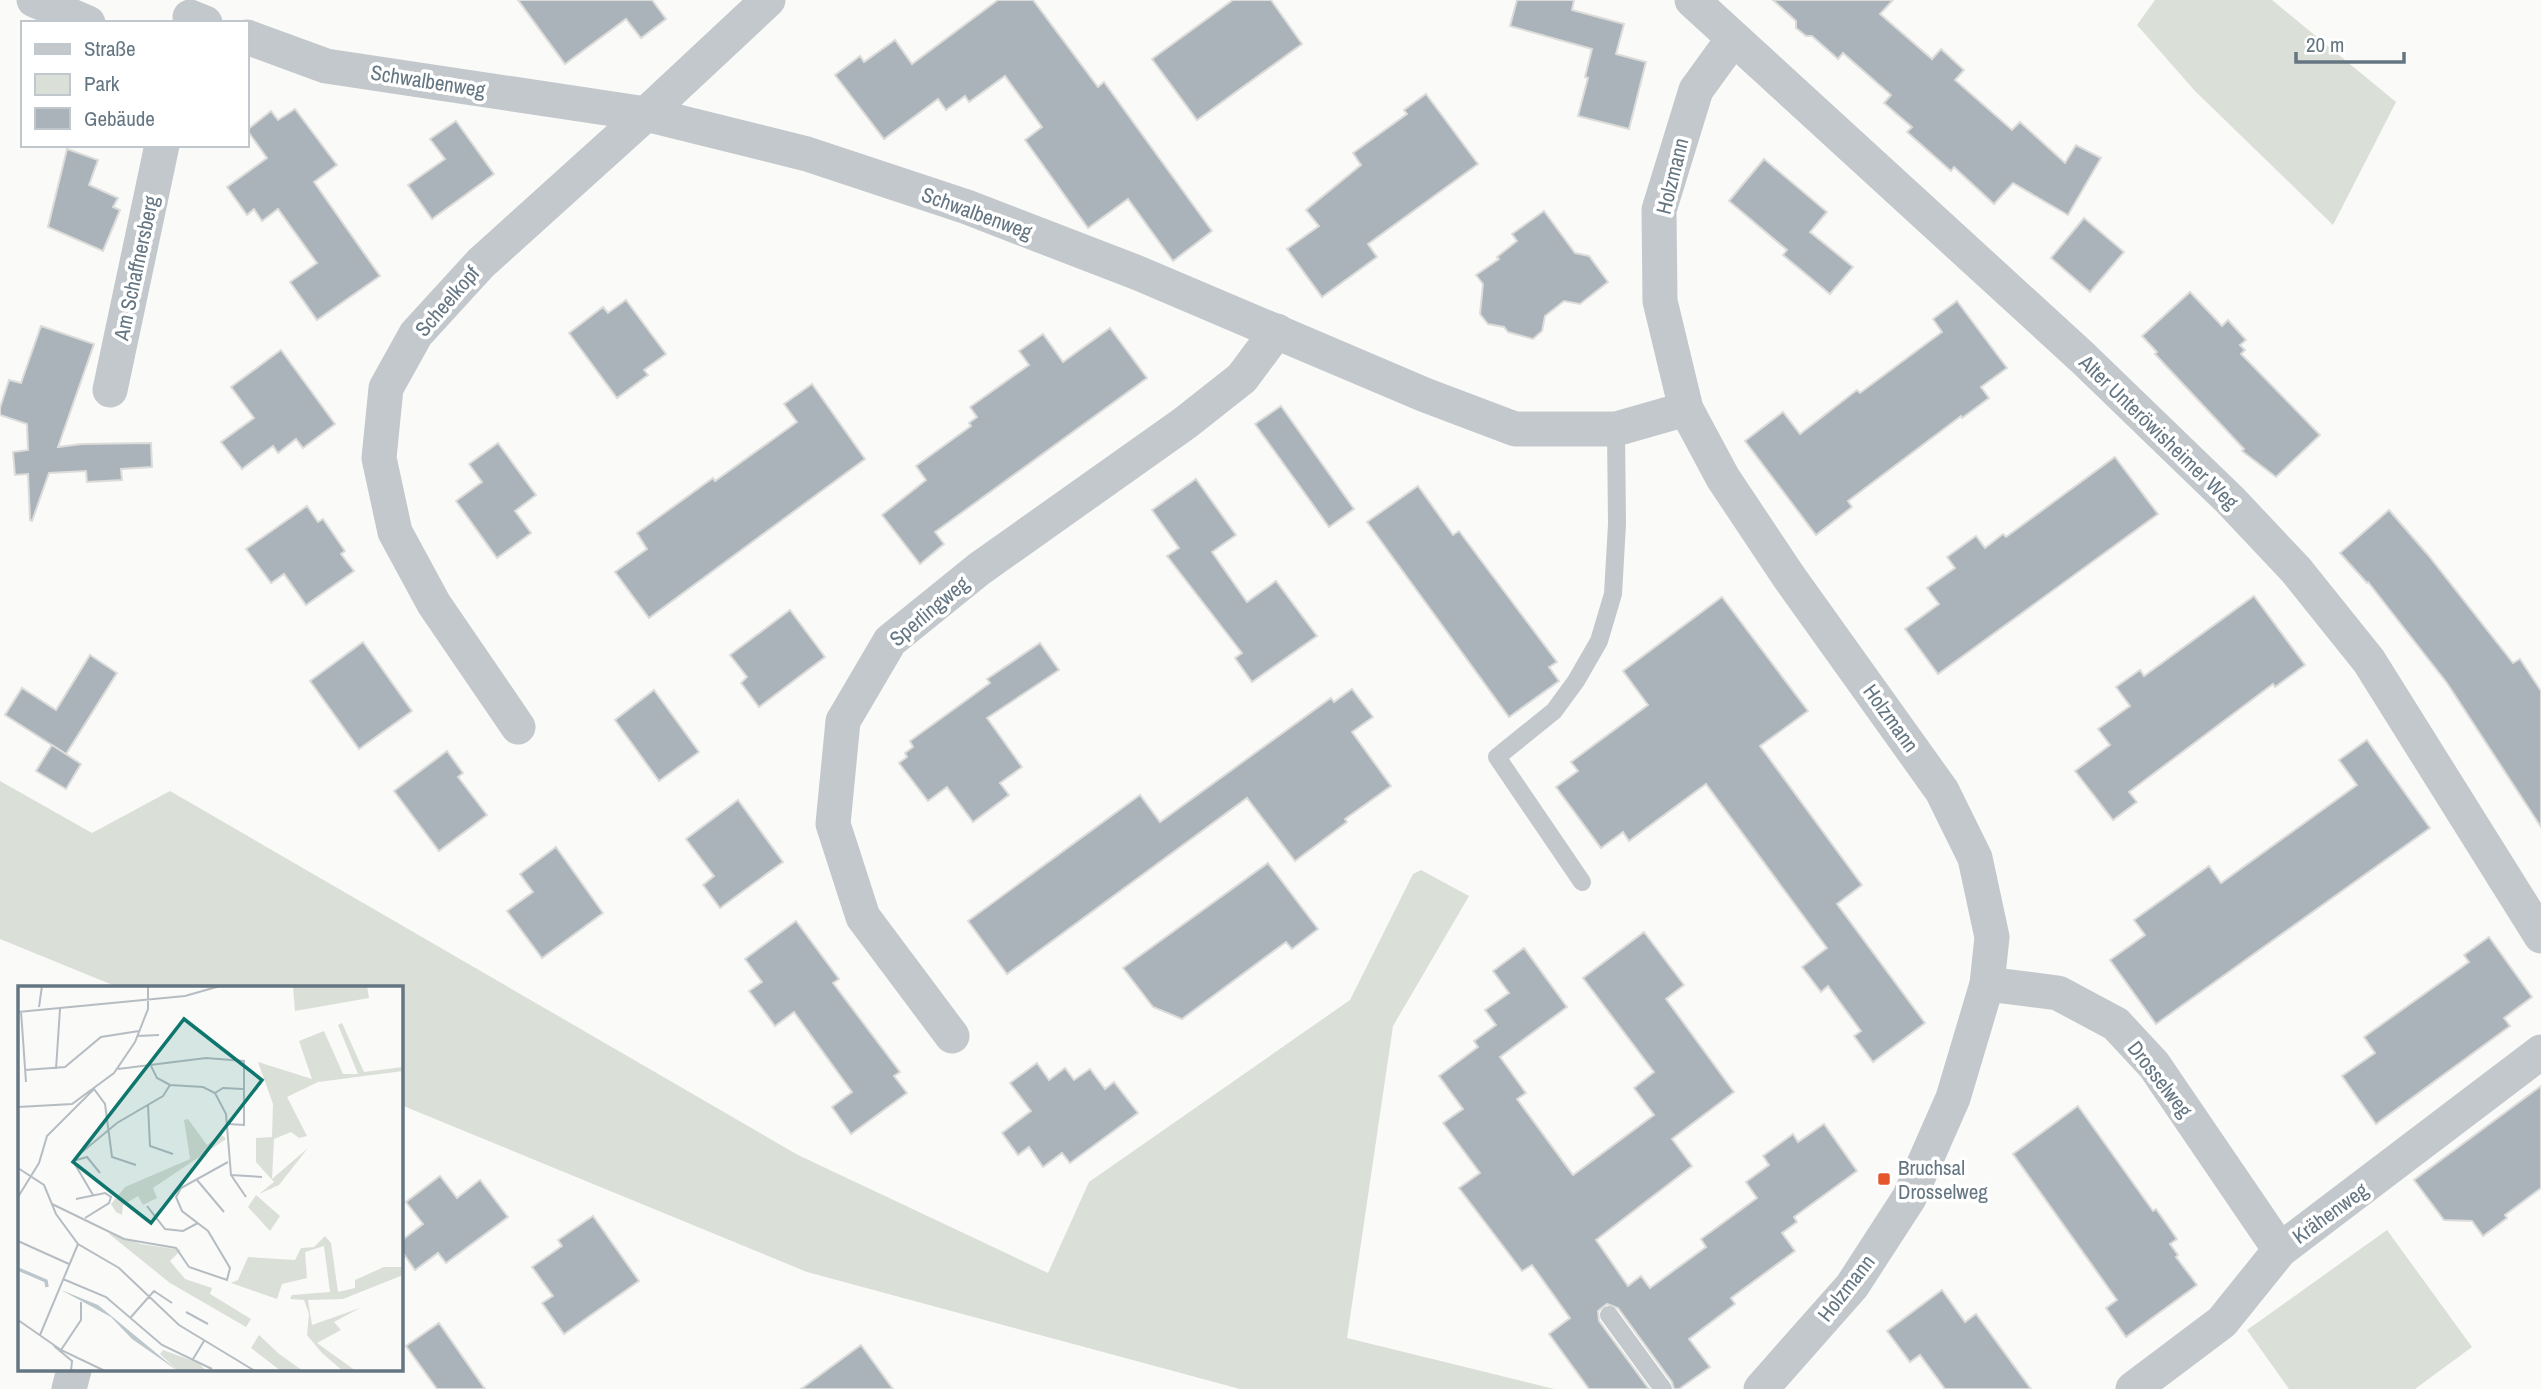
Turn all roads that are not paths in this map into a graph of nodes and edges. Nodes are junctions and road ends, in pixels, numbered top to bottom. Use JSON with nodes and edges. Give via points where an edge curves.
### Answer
{"nodes":[{"id":1,"x":34,"y":0,"type":"edge"},
{"id":2,"x":768,"y":0,"type":"edge"},
{"id":3,"x":1692,"y":0,"type":"edge"},
{"id":4,"x":83,"y":21,"type":"edge"},
{"id":5,"x":248,"y":37,"type":"edge"},
{"id":6,"x":1733,"y":39,"type":"junction"},
{"id":7,"x":646,"y":114,"type":"junction"},
{"id":8,"x":162,"y":147,"type":"edge"},
{"id":9,"x":1277,"y":331,"type":"junction"},
{"id":10,"x":110,"y":390,"type":"dead end"},
{"id":11,"x":1686,"y":409,"type":"junction"},
{"id":12,"x":1616,"y":429,"type":"junction"},
{"id":13,"x":518,"y":727,"type":"dead end"},
{"id":14,"x":1582,"y":882,"type":"dead end"},
{"id":15,"x":2541,"y":936,"type":"edge"},
{"id":16,"x":1987,"y":984,"type":"junction"},
{"id":17,"x":952,"y":1036,"type":"dead end"},
{"id":18,"x":2541,"y":1052,"type":"edge"},
{"id":19,"x":2280,"y":1250,"type":"junction"},
{"id":20,"x":1609,"y":1315,"type":"dead end"},
{"id":21,"x":73,"y":1372,"type":"edge"},
{"id":22,"x":69,"y":1389,"type":"edge"},
{"id":23,"x":1663,"y":1389,"type":"edge"},
{"id":24,"x":1761,"y":1389,"type":"edge"},
{"id":25,"x":2133,"y":1389,"type":"edge"}],
"edges":[{"from":1,"to":4,"type":"street"},
{"from":2,"to":7,"type":"street","name":"Scheelkopf"},
{"from":3,"to":6,"type":"street","name":"Alter Unteröwisheimer Weg"},
{"from":5,"to":7,"type":"street","name":"Schwalbenweg","via":[[326,65]]},
{"from":6,"to":11,"type":"street","name":"Holzmann","via":[[1696,90],[1659,210],[1660,301]]},
{"from":6,"to":15,"type":"street","name":"Alter Unteröwisheimer Weg","via":[[2083,358],[2296,570],[2369,661]]},
{"from":7,"to":9,"type":"street","name":"Schwalbenweg","via":[[807,154],[967,207]]},
{"from":7,"to":13,"type":"street","name":"Scheelkopf","via":[[481,263],[416,334],[386,388],[379,458],[395,532],[433,604]]},
{"from":8,"to":10,"type":"street","name":"Am Schaffnersberg"},
{"from":9,"to":12,"type":"street","name":"Schwalbenweg","via":[[1425,396],[1515,429]]},
{"from":9,"to":17,"type":"street","name":"Sperlingweg","via":[[1242,378],[979,569],[890,640],[844,722],[834,824],[863,917]]},
{"from":11,"to":12,"type":"street","name":"Schwalbenweg"},
{"from":11,"to":16,"type":"street","name":"Holzmann","via":[[1723,478],[1789,577],[1942,791],[1975,858],[1992,937]]},
{"from":12,"to":14,"type":"lane","via":[[1613,594],[1599,641],[1554,711],[1497,757]]},
{"from":16,"to":19,"type":"street","name":"Drosselweg","via":[[2058,993],[2116,1024],[2154,1065]]},
{"from":16,"to":24,"type":"street","name":"Holzmann","via":[[1952,1098],[1909,1198],[1852,1286]]},
{"from":18,"to":19,"type":"street","name":"Krähenweg"},
{"from":19,"to":25,"type":"street","name":"Krähenweg","via":[[2222,1322]]},
{"from":20,"to":23,"type":"lane"},
{"from":21,"to":22,"type":"street"}]}
